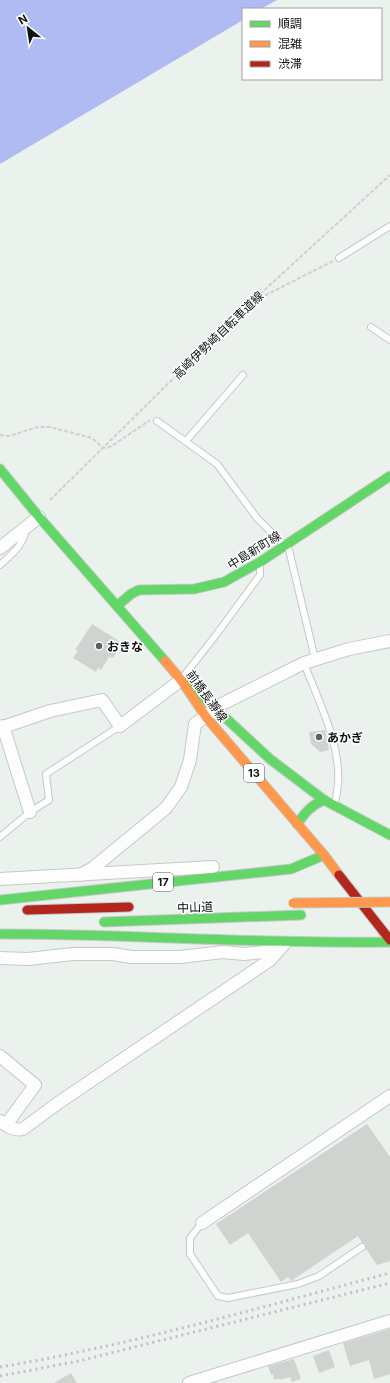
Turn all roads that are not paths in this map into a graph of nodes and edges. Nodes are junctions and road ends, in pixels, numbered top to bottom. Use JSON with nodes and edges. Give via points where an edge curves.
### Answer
{"nodes":[{"id":1,"x":390,"y":226,"type":"edge"},
{"id":2,"x":339,"y":258,"type":"road end"},
{"id":3,"x":371,"y":327,"type":"dead end"},
{"id":4,"x":390,"y":340,"type":"edge"},
{"id":5,"x":243,"y":375,"type":"dead end"},
{"id":6,"x":157,"y":421,"type":"road end"},
{"id":7,"x":186,"y":441,"type":"junction"},
{"id":8,"x":0,"y":469,"type":"edge"},
{"id":9,"x":390,"y":476,"type":"edge"},
{"id":10,"x":39,"y":517,"type":"junction"},
{"id":11,"x":26,"y":528,"type":"junction"},
{"id":12,"x":285,"y":545,"type":"junction"},
{"id":13,"x":0,"y":548,"type":"edge"},
{"id":14,"x":260,"y":562,"type":"junction"},
{"id":15,"x":0,"y":565,"type":"edge"},
{"id":16,"x":117,"y":606,"type":"junction"},
{"id":17,"x":390,"y":641,"type":"edge"},
{"id":18,"x":310,"y":661,"type":"junction"},
{"id":19,"x":181,"y":680,"type":"junction"},
{"id":20,"x":216,"y":709,"type":"junction"},
{"id":21,"x":206,"y":717,"type":"junction"},
{"id":22,"x":120,"y":726,"type":"junction"},
{"id":23,"x":2,"y":727,"type":"edge"},
{"id":24,"x":324,"y":800,"type":"junction"},
{"id":25,"x":333,"y":805,"type":"junction"},
{"id":26,"x":30,"y":812,"type":"junction"},
{"id":27,"x":297,"y":824,"type":"junction"},
{"id":28,"x":390,"y":835,"type":"edge"},
{"id":29,"x":0,"y":837,"type":"edge"},
{"id":30,"x":324,"y":855,"type":"junction"},
{"id":31,"x":275,"y":863,"type":"dead end"},
{"id":32,"x":80,"y":875,"type":"junction"},
{"id":33,"x":3,"y":879,"type":"edge"},
{"id":34,"x":2,"y":896,"type":"edge"},
{"id":35,"x":390,"y":902,"type":"edge"},
{"id":36,"x":289,"y":903,"type":"dead end"},
{"id":37,"x":140,"y":907,"type":"dead end"},
{"id":38,"x":19,"y":910,"type":"dead end"},
{"id":39,"x":360,"y":914,"type":"dead end"},
{"id":40,"x":383,"y":914,"type":"dead end"},
{"id":41,"x":304,"y":915,"type":"dead end"},
{"id":42,"x":98,"y":923,"type":"dead end"},
{"id":43,"x":0,"y":925,"type":"edge"},
{"id":44,"x":15,"y":925,"type":"dead end"},
{"id":45,"x":0,"y":934,"type":"edge"},
{"id":46,"x":390,"y":941,"type":"edge"},
{"id":47,"x":281,"y":947,"type":"junction"},
{"id":48,"x":0,"y":958,"type":"edge"},
{"id":49,"x":0,"y":1056,"type":"edge"},
{"id":50,"x":390,"y":1096,"type":"edge"},
{"id":51,"x":3,"y":1123,"type":"edge"},
{"id":52,"x":202,"y":1223,"type":"joint"},
{"id":53,"x":362,"y":1247,"type":"dead end"},
{"id":54,"x":390,"y":1321,"type":"edge"},
{"id":55,"x":189,"y":1383,"type":"edge"}],
"edges":[{"from":1,"to":2,"type":"lane"},
{"from":3,"to":4,"type":"lane"},
{"from":5,"to":7,"type":"lane"},
{"from":6,"to":7,"type":"lane"},
{"from":7,"to":12,"type":"lane","via":[[217,464],[257,518]]},
{"from":8,"to":10,"type":"main road","name":"前橋長瀞線","number":"13"},
{"from":9,"to":12,"type":"main road","name":"中島新町線"},
{"from":10,"to":11,"type":"street"},
{"from":10,"to":16,"type":"main road","name":"前橋長瀞線","number":"13"},
{"from":11,"to":13,"type":"street"},
{"from":11,"to":15,"type":"lane","via":[[25,537],[19,547]]},
{"from":12,"to":14,"type":"main road","name":"中島新町線"},
{"from":12,"to":18,"type":"lane","via":[[289,550]]},
{"from":14,"to":16,"type":"main road","name":"中島新町線","via":[[215,585],[182,590],[139,590]]},
{"from":14,"to":19,"type":"lane","via":[[260,575]]},
{"from":16,"to":19,"type":"main road","name":"前橋長瀞線","number":"13"},
{"from":17,"to":18,"type":"street","via":[[349,649]]},
{"from":18,"to":20,"type":"street"},
{"from":18,"to":25,"type":"lane","via":[[338,763],[337,795]]},
{"from":19,"to":20,"type":"main road"},
{"from":19,"to":21,"type":"main road","name":"前橋長瀞線","number":"13"},
{"from":19,"to":22,"type":"street"},
{"from":20,"to":21,"type":"street"},
{"from":20,"to":24,"type":"main road","via":[[270,759]]},
{"from":21,"to":27,"type":"main road","name":"前橋長瀞線","number":"13"},
{"from":21,"to":32,"type":"street","via":[[195,724],[190,760],[181,787],[166,808],[93,868]]},
{"from":22,"to":23,"type":"street","via":[[102,700],[50,711]]},
{"from":22,"to":26,"type":"lane","via":[[46,774],[49,800]]},
{"from":23,"to":26,"type":"street"},
{"from":24,"to":25,"type":"main road"},
{"from":24,"to":27,"type":"main road","via":[[308,808]]},
{"from":25,"to":28,"type":"main road"},
{"from":26,"to":29,"type":"lane"},
{"from":27,"to":30,"type":"main road","name":"前橋長瀞線","number":"13"},
{"from":30,"to":34,"type":"main road","number":"17","via":[[291,869]]},
{"from":30,"to":46,"type":"main road","name":"前橋長瀞線","number":"13"},
{"from":31,"to":32,"type":"street"},
{"from":32,"to":33,"type":"street"},
{"from":33,"to":34,"type":"street"},
{"from":35,"to":36,"type":"main road","bridge":true},
{"from":37,"to":38,"type":"main road"},
{"from":39,"to":40,"type":"main road"},
{"from":41,"to":42,"type":"main road","name":"中山道"},
{"from":43,"to":44,"type":"main road"},
{"from":45,"to":47,"type":"main road","via":[[46,933]]},
{"from":46,"to":47,"type":"main road"},
{"from":47,"to":48,"type":"street","via":[[244,954],[223,952],[180,957],[73,954],[28,959]]},
{"from":47,"to":51,"type":"street","via":[[270,960],[23,1129],[18,1130]]},
{"from":49,"to":51,"type":"street","via":[[35,1085]]},
{"from":50,"to":52,"type":"street"},
{"from":52,"to":53,"type":"lane","via":[[190,1238],[190,1254],[218,1296],[228,1298],[298,1284],[319,1276]]},
{"from":54,"to":55,"type":"street"}]}
